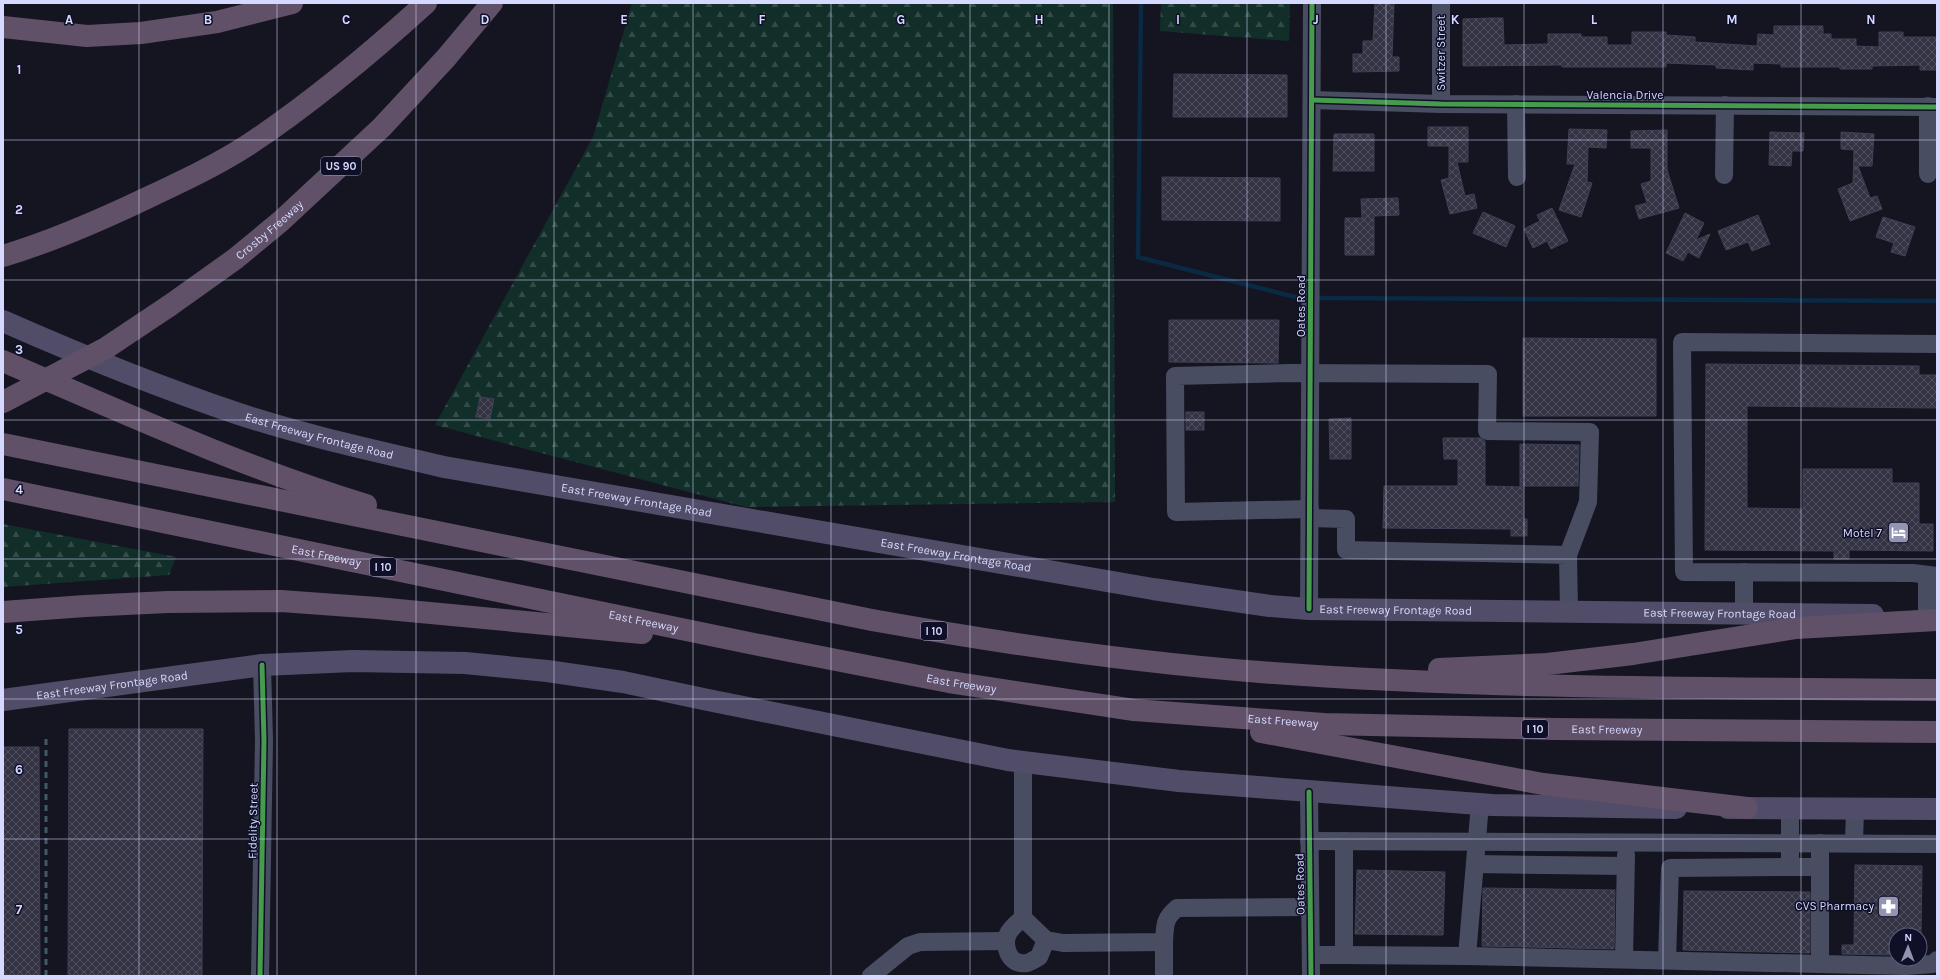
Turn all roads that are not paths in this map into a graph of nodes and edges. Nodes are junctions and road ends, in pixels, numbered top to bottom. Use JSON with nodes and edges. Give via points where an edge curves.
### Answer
{"nodes":[{"id":1,"x":292,"y":3,"type":"edge"},
{"id":2,"x":426,"y":3,"type":"edge"},
{"id":3,"x":492,"y":3,"type":"edge"},
{"id":4,"x":1312,"y":3,"type":"edge"},
{"id":5,"x":1440,"y":3,"type":"edge"},
{"id":6,"x":3,"y":27,"type":"edge"},
{"id":7,"x":1312,"y":100,"type":"junction"},
{"id":8,"x":1441,"y":104,"type":"junction"},
{"id":9,"x":1516,"y":104,"type":"junction"},
{"id":10,"x":1725,"y":105,"type":"junction"},
{"id":11,"x":1932,"y":107,"type":"edge"},
{"id":12,"x":1928,"y":174,"type":"dead end"},
{"id":13,"x":1724,"y":175,"type":"dead end"},
{"id":14,"x":1517,"y":177,"type":"dead end"},
{"id":15,"x":3,"y":256,"type":"edge"},
{"id":16,"x":3,"y":321,"type":"edge"},
{"id":17,"x":1937,"y":344,"type":"edge"},
{"id":18,"x":3,"y":361,"type":"edge"},
{"id":19,"x":1311,"y":373,"type":"junction"},
{"id":20,"x":3,"y":402,"type":"edge"},
{"id":21,"x":3,"y":444,"type":"edge"},
{"id":22,"x":6,"y":490,"type":"edge"},
{"id":23,"x":1310,"y":513,"type":"junction"},
{"id":24,"x":548,"y":555,"type":"junction"},
{"id":25,"x":1568,"y":555,"type":"junction"},
{"id":26,"x":1744,"y":572,"type":"junction"},
{"id":27,"x":1932,"y":576,"type":"edge"},
{"id":28,"x":1309,"y":609,"type":"junction"},
{"id":29,"x":1569,"y":611,"type":"junction"},
{"id":30,"x":3,"y":612,"type":"edge"},
{"id":31,"x":1744,"y":613,"type":"junction"},
{"id":32,"x":1934,"y":617,"type":"edge"},
{"id":33,"x":754,"y":644,"type":"junction"},
{"id":34,"x":262,"y":665,"type":"junction"},
{"id":35,"x":1324,"y":676,"type":"junction"},
{"id":36,"x":1937,"y":690,"type":"edge"},
{"id":37,"x":3,"y":700,"type":"edge"},
{"id":38,"x":1134,"y":710,"type":"junction"},
{"id":39,"x":1937,"y":732,"type":"edge"},
{"id":40,"x":1023,"y":761,"type":"junction"},
{"id":41,"x":1309,"y":792,"type":"junction"},
{"id":42,"x":1480,"y":804,"type":"junction"},
{"id":43,"x":1747,"y":808,"type":"junction"},
{"id":44,"x":1790,"y":808,"type":"junction"},
{"id":45,"x":1854,"y":808,"type":"junction"},
{"id":46,"x":1937,"y":808,"type":"edge"},
{"id":47,"x":1310,"y":840,"type":"junction"},
{"id":48,"x":1344,"y":841,"type":"junction"},
{"id":49,"x":1477,"y":842,"type":"junction"},
{"id":50,"x":1626,"y":842,"type":"junction"},
{"id":51,"x":1680,"y":842,"type":"junction"},
{"id":52,"x":1790,"y":843,"type":"junction"},
{"id":53,"x":1820,"y":843,"type":"junction"},
{"id":54,"x":1854,"y":843,"type":"junction"},
{"id":55,"x":1937,"y":844,"type":"edge"},
{"id":56,"x":1476,"y":864,"type":"junction"},
{"id":57,"x":1625,"y":866,"type":"junction"},
{"id":58,"x":1790,"y":867,"type":"junction"},
{"id":59,"x":1820,"y":867,"type":"junction"},
{"id":60,"x":1680,"y":868,"type":"junction"},
{"id":61,"x":1310,"y":907,"type":"junction"},
{"id":62,"x":1023,"y":918,"type":"junction"},
{"id":63,"x":1046,"y":940,"type":"junction"},
{"id":64,"x":1006,"y":941,"type":"junction"},
{"id":65,"x":1164,"y":942,"type":"junction"},
{"id":66,"x":1311,"y":955,"type":"junction"},
{"id":67,"x":1344,"y":955,"type":"junction"},
{"id":68,"x":1467,"y":956,"type":"junction"},
{"id":69,"x":1624,"y":959,"type":"junction"},
{"id":70,"x":1667,"y":960,"type":"junction"},
{"id":71,"x":1937,"y":960,"type":"edge"},
{"id":72,"x":1820,"y":962,"type":"junction"},
{"id":73,"x":260,"y":976,"type":"edge"},
{"id":74,"x":871,"y":976,"type":"edge"},
{"id":75,"x":1164,"y":976,"type":"edge"},
{"id":76,"x":1311,"y":976,"type":"edge"}],
"edges":[{"from":1,"to":6,"type":"highway","via":[[217,22],[141,34],[87,36]]},
{"from":2,"to":15,"type":"highway","via":[[312,99],[247,145],[190,178],[94,223]]},
{"from":3,"to":20,"type":"highway","name":"Crosby Freeway","number":"US 90","bridge":true,"via":[[446,58],[371,137],[281,221],[235,259],[106,348]]},
{"from":4,"to":7,"type":"street","name":"Oates Road"},
{"from":5,"to":8,"type":"street","name":"Switzer Street"},
{"from":7,"to":8,"type":"street","name":"Valencia Drive"},
{"from":7,"to":19,"type":"street","name":"Oates Road"},
{"from":8,"to":9,"type":"street","name":"Valencia Drive"},
{"from":9,"to":10,"type":"street","name":"Valencia Drive"},
{"from":9,"to":14,"type":"street"},
{"from":10,"to":11,"type":"street","name":"Valencia Drive"},
{"from":10,"to":13,"type":"street"},
{"from":11,"to":12,"type":"street"},
{"from":16,"to":28,"type":"main road","name":"East Freeway Frontage Road","via":[[90,359],[240,414],[444,467],[1153,588],[1270,606]]},
{"from":17,"to":26,"type":"street","via":[[1682,342],[1684,572]]},
{"from":18,"to":24,"type":"highway","via":[[219,452],[323,492],[427,524]]},
{"from":19,"to":23,"type":"street","name":"Oates Road"},
{"from":19,"to":23,"type":"street","via":[[1175,376],[1176,512]]},
{"from":19,"to":25,"type":"street","via":[[1488,374],[1487,431],[1590,432],[1588,502]]},
{"from":21,"to":24,"type":"highway","number":"I 10"},
{"from":22,"to":33,"type":"highway","name":"East Freeway","number":"I 10"},
{"from":23,"to":25,"type":"street","via":[[1346,519],[1346,550]]},
{"from":23,"to":28,"type":"street","name":"Oates Road"},
{"from":24,"to":35,"type":"highway","number":"I 10","via":[[939,632],[1136,659]]},
{"from":25,"to":29,"type":"street"},
{"from":26,"to":27,"type":"street","via":[[1913,573]]},
{"from":26,"to":31,"type":"street"},
{"from":27,"to":32,"type":"street"},
{"from":28,"to":29,"type":"main road","name":"East Freeway Frontage Road"},
{"from":29,"to":31,"type":"main road","name":"East Freeway Frontage Road"},
{"from":30,"to":33,"type":"highway","via":[[160,602],[282,601],[384,608]]},
{"from":31,"to":32,"type":"main road","name":"East Freeway Frontage Road"},
{"from":32,"to":35,"type":"highway","via":[[1796,628],[1633,654],[1547,664]]},
{"from":33,"to":38,"type":"highway","name":"East Freeway","number":"I 10","via":[[949,682]]},
{"from":34,"to":37,"type":"main road","name":"East Freeway Frontage Road"},
{"from":34,"to":40,"type":"main road","name":"East Freeway Frontage Road","via":[[353,661],[465,663],[547,671],[623,682]]},
{"from":34,"to":73,"type":"street","name":"Fidelity Street","via":[[264,741]]},
{"from":35,"to":36,"type":"highway","number":"I 10","via":[[1452,683],[1626,687]]},
{"from":38,"to":39,"type":"highway","name":"East Freeway","number":"I 10","via":[[1324,724]]},
{"from":38,"to":43,"type":"highway","via":[[1543,784]]},
{"from":40,"to":41,"type":"main road","name":"East Freeway Frontage Road","via":[[1179,781]]},
{"from":40,"to":62,"type":"street"},
{"from":41,"to":42,"type":"main road","name":"East Freeway Frontage Road"},
{"from":41,"to":47,"type":"street","name":"Oates Road"},
{"from":42,"to":43,"type":"main road","name":"East Freeway Frontage Road"},
{"from":42,"to":49,"type":"street"},
{"from":43,"to":44,"type":"main road","name":"East Freeway Frontage Road"},
{"from":44,"to":45,"type":"main road","name":"East Freeway Frontage Road"},
{"from":44,"to":52,"type":"street"},
{"from":45,"to":46,"type":"main road","name":"East Freeway Frontage Road"},
{"from":45,"to":54,"type":"street"},
{"from":47,"to":48,"type":"street"},
{"from":47,"to":61,"type":"street","name":"Oates Road"},
{"from":48,"to":49,"type":"street"},
{"from":48,"to":67,"type":"street"},
{"from":49,"to":50,"type":"street"},
{"from":49,"to":56,"type":"street"},
{"from":50,"to":51,"type":"street"},
{"from":50,"to":57,"type":"street"},
{"from":51,"to":52,"type":"street"},
{"from":51,"to":60,"type":"street"},
{"from":52,"to":53,"type":"street"},
{"from":52,"to":58,"type":"street"},
{"from":53,"to":54,"type":"street"},
{"from":53,"to":59,"type":"street"},
{"from":54,"to":55,"type":"street"},
{"from":56,"to":57,"type":"street"},
{"from":56,"to":68,"type":"street"},
{"from":57,"to":69,"type":"street"},
{"from":58,"to":59,"type":"street"},
{"from":58,"to":60,"type":"street"},
{"from":59,"to":72,"type":"street"},
{"from":60,"to":70,"type":"street","via":[[1670,868]]},
{"from":61,"to":65,"type":"street","via":[[1177,908],[1168,915],[1164,924]]},
{"from":61,"to":66,"type":"street","name":"Oates Road"},
{"from":62,"to":63,"type":"street"},
{"from":62,"to":64,"type":"street","via":[[1010,931]]},
{"from":63,"to":64,"type":"street","via":[[1038,957],[1026,963],[1009,956]]},
{"from":63,"to":65,"type":"street","via":[[1062,943]]},
{"from":64,"to":74,"type":"street","via":[[920,942],[908,946]]},
{"from":65,"to":75,"type":"street"},
{"from":66,"to":67,"type":"street"},
{"from":66,"to":76,"type":"street","name":"Oates Road"},
{"from":67,"to":68,"type":"street"},
{"from":68,"to":69,"type":"street"},
{"from":69,"to":70,"type":"street"},
{"from":70,"to":72,"type":"street"},
{"from":71,"to":72,"type":"street","via":[[1933,964],[1906,966]]}]}
